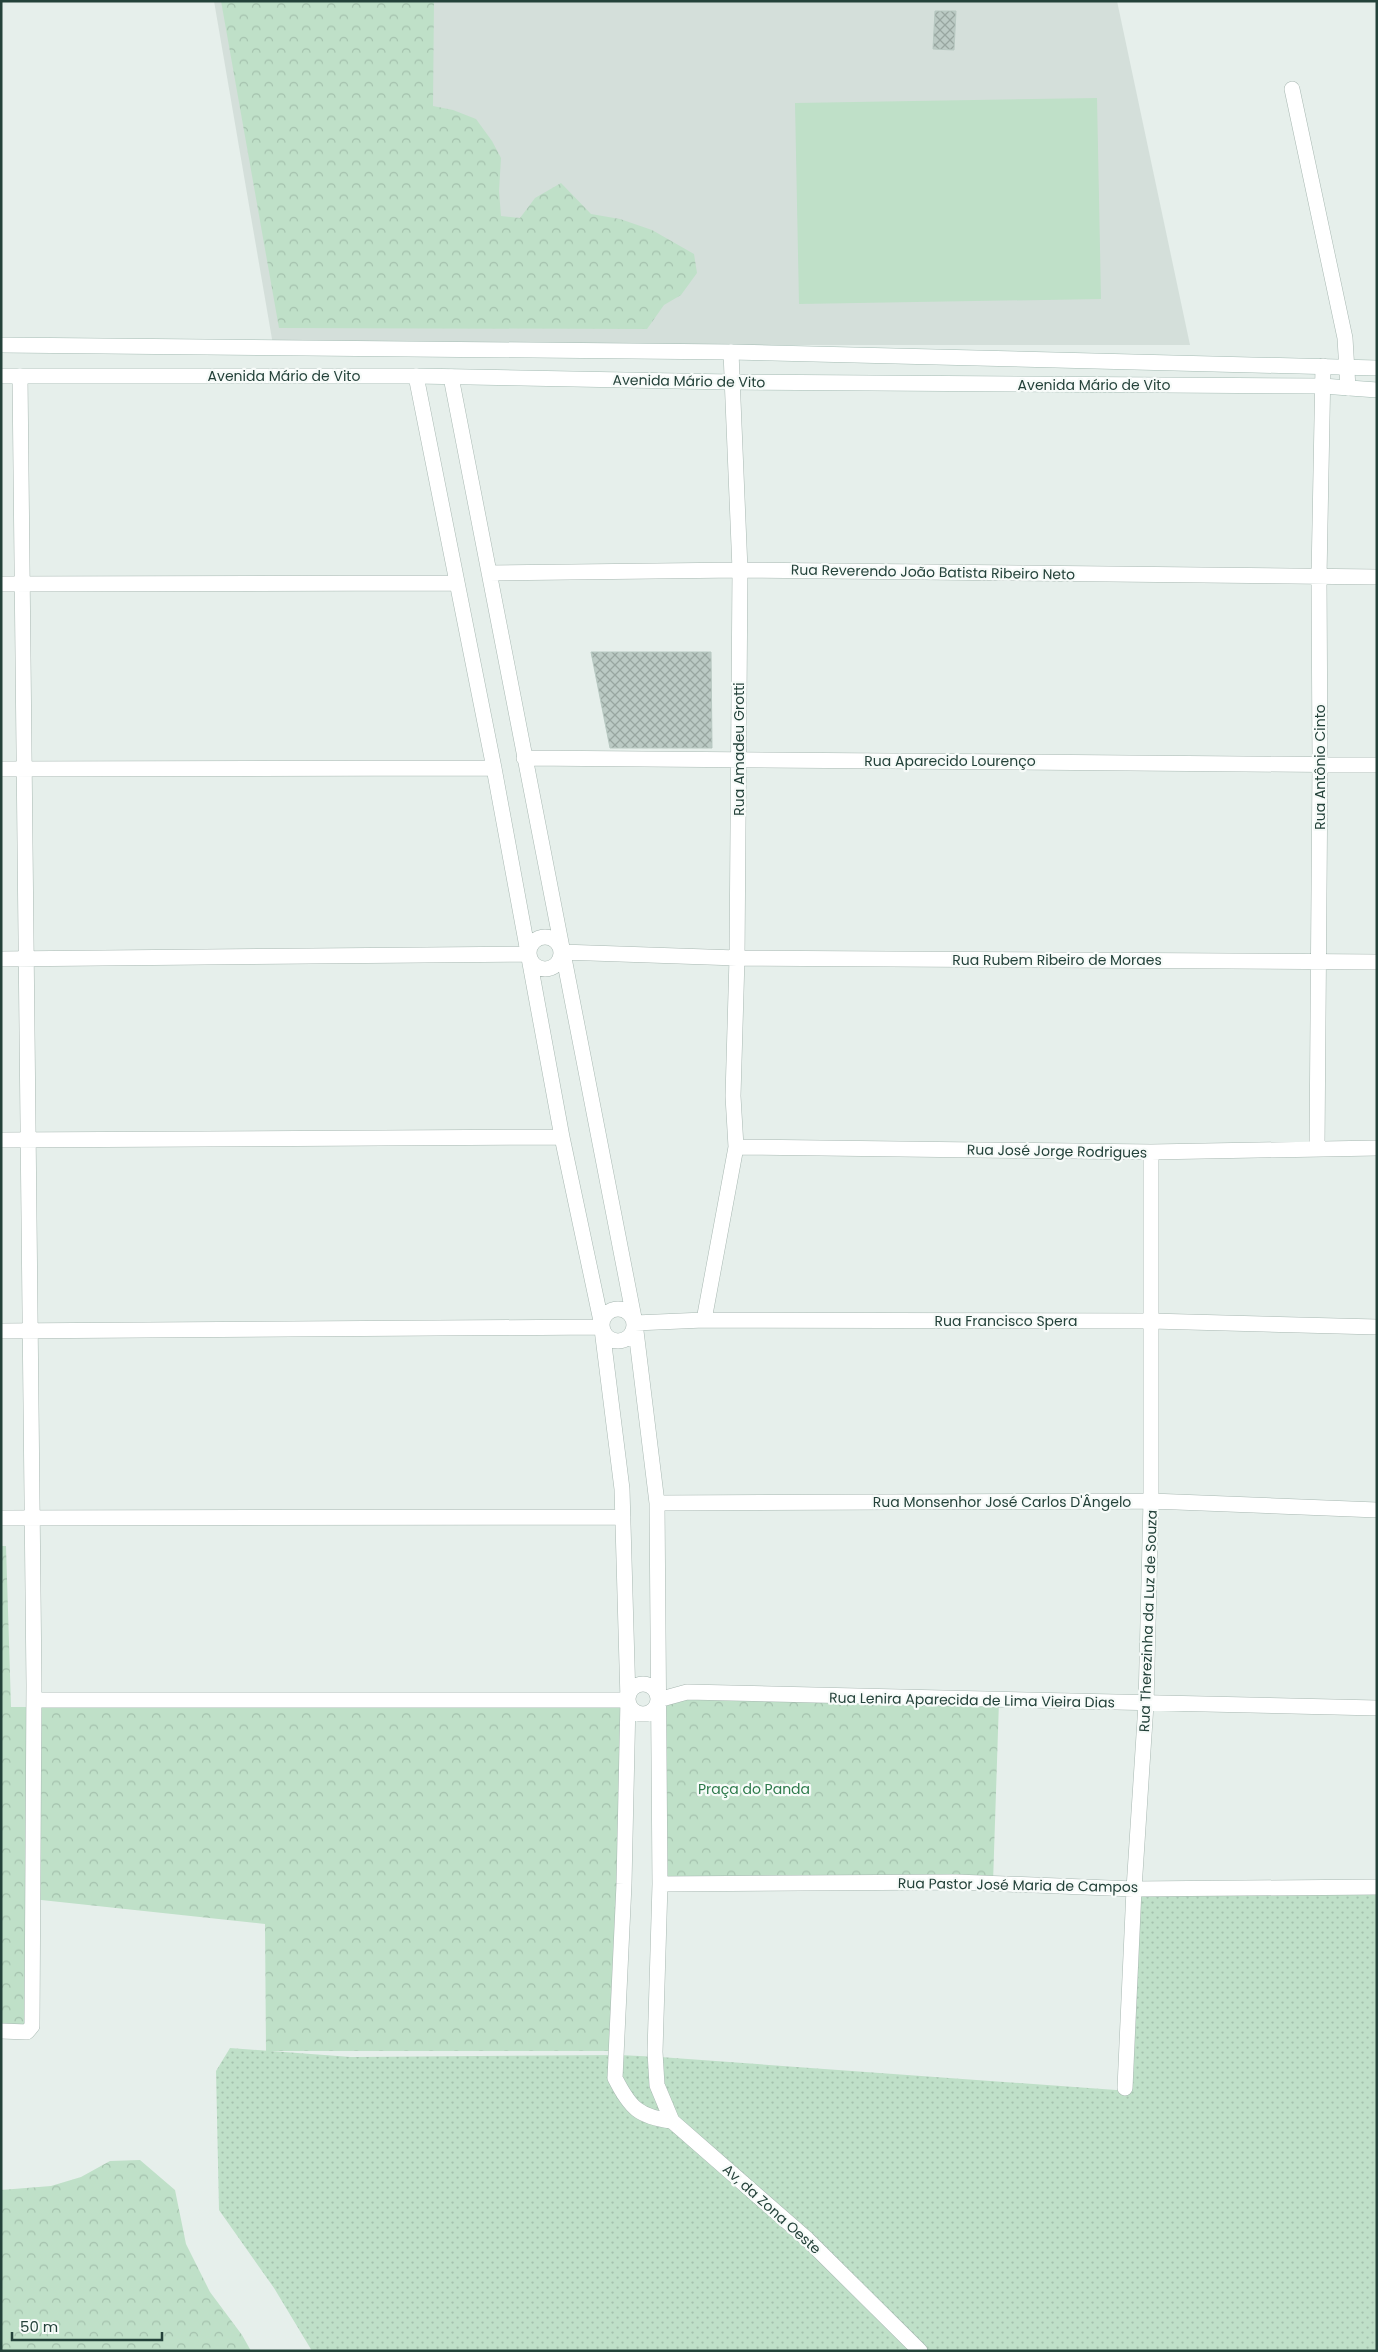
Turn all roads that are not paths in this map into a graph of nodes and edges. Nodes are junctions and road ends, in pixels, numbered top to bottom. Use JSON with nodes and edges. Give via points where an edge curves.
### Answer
{"nodes":[{"id":1,"x":1292,"y":90,"type":"dead end"},
{"id":2,"x":1,"y":346,"type":"edge"},
{"id":3,"x":471,"y":350,"type":"junction"},
{"id":4,"x":730,"y":352,"type":"junction"},
{"id":5,"x":1323,"y":366,"type":"junction"},
{"id":6,"x":1348,"y":367,"type":"junction"},
{"id":7,"x":1377,"y":368,"type":"edge"},
{"id":8,"x":1,"y":376,"type":"edge"},
{"id":9,"x":20,"y":376,"type":"junction"},
{"id":10,"x":416,"y":376,"type":"junction"},
{"id":11,"x":451,"y":377,"type":"junction"},
{"id":12,"x":471,"y":378,"type":"junction"},
{"id":13,"x":730,"y":382,"type":"junction"},
{"id":14,"x":1322,"y":386,"type":"junction"},
{"id":15,"x":1348,"y":388,"type":"junction"},
{"id":16,"x":1377,"y":390,"type":"edge"},
{"id":17,"x":740,"y":570,"type":"junction"},
{"id":18,"x":489,"y":573,"type":"junction"},
{"id":19,"x":1319,"y":577,"type":"junction"},
{"id":20,"x":1377,"y":578,"type":"edge"},
{"id":21,"x":456,"y":583,"type":"junction"},
{"id":22,"x":1,"y":584,"type":"edge"},
{"id":23,"x":21,"y":584,"type":"junction"},
{"id":24,"x":524,"y":758,"type":"junction"},
{"id":25,"x":739,"y":759,"type":"junction"},
{"id":26,"x":1320,"y":764,"type":"junction"},
{"id":27,"x":1377,"y":765,"type":"edge"},
{"id":28,"x":494,"y":768,"type":"junction"},
{"id":29,"x":1,"y":769,"type":"edge"},
{"id":30,"x":24,"y":769,"type":"junction"},
{"id":31,"x":561,"y":952,"type":"junction"},
{"id":32,"x":529,"y":954,"type":"junction"},
{"id":33,"x":737,"y":958,"type":"junction"},
{"id":34,"x":1,"y":959,"type":"edge"},
{"id":35,"x":26,"y":960,"type":"junction"},
{"id":36,"x":1318,"y":962,"type":"junction"},
{"id":37,"x":1377,"y":962,"type":"edge"},
{"id":38,"x":562,"y":1137,"type":"junction"},
{"id":39,"x":1,"y":1140,"type":"edge"},
{"id":40,"x":28,"y":1140,"type":"junction"},
{"id":41,"x":736,"y":1147,"type":"junction"},
{"id":42,"x":1317,"y":1148,"type":"junction"},
{"id":43,"x":1377,"y":1148,"type":"edge"},
{"id":44,"x":1151,"y":1152,"type":"junction"},
{"id":45,"x":704,"y":1320,"type":"junction"},
{"id":46,"x":1151,"y":1321,"type":"junction"},
{"id":47,"x":635,"y":1323,"type":"junction"},
{"id":48,"x":602,"y":1327,"type":"junction"},
{"id":49,"x":1377,"y":1327,"type":"edge"},
{"id":50,"x":1,"y":1331,"type":"edge"},
{"id":51,"x":30,"y":1331,"type":"junction"},
{"id":52,"x":1151,"y":1501,"type":"junction"},
{"id":53,"x":657,"y":1503,"type":"junction"},
{"id":54,"x":1377,"y":1510,"type":"edge"},
{"id":55,"x":623,"y":1517,"type":"junction"},
{"id":56,"x":1,"y":1518,"type":"edge"},
{"id":57,"x":32,"y":1518,"type":"junction"},
{"id":58,"x":34,"y":1700,"type":"junction"},
{"id":59,"x":628,"y":1700,"type":"junction"},
{"id":60,"x":658,"y":1700,"type":"junction"},
{"id":61,"x":1146,"y":1704,"type":"junction"},
{"id":62,"x":1377,"y":1708,"type":"edge"},
{"id":63,"x":660,"y":1884,"type":"junction"},
{"id":64,"x":1377,"y":1887,"type":"edge"},
{"id":65,"x":1134,"y":1888,"type":"junction"},
{"id":66,"x":1,"y":2031,"type":"edge"},
{"id":67,"x":1125,"y":2088,"type":"dead end"},
{"id":68,"x":672,"y":2121,"type":"junction"},
{"id":69,"x":920,"y":2351,"type":"edge"}],
"edges":[{"from":1,"to":6,"type":"street","via":[[1345,338]]},
{"from":2,"to":3,"type":"street","name":"Avenida Mário de Vito"},
{"from":3,"to":4,"type":"street","name":"Avenida Mário de Vito"},
{"from":3,"to":12,"type":"street"},
{"from":4,"to":5,"type":"street","name":"Avenida Mário de Vito"},
{"from":4,"to":13,"type":"street","name":"Rua Amadeu Grotti"},
{"from":5,"to":6,"type":"street","name":"Avenida Mário de Vito"},
{"from":5,"to":14,"type":"street","name":"Rua Antônio Cinto"},
{"from":6,"to":7,"type":"street","name":"Avenida Mário de Vito"},
{"from":6,"to":15,"type":"street"},
{"from":8,"to":9,"type":"street","name":"Avenida Mário de Vito"},
{"from":9,"to":10,"type":"street","name":"Avenida Mário de Vito"},
{"from":9,"to":23,"type":"street"},
{"from":10,"to":11,"type":"street","name":"Avenida Mário de Vito"},
{"from":10,"to":21,"type":"street"},
{"from":11,"to":12,"type":"street","name":"Avenida Mário de Vito"},
{"from":11,"to":18,"type":"street","name":"Av, da Zona Oeste"},
{"from":12,"to":13,"type":"street","name":"Avenida Mário de Vito"},
{"from":13,"to":14,"type":"street","name":"Avenida Mário de Vito"},
{"from":13,"to":17,"type":"street","name":"Rua Amadeu Grotti"},
{"from":14,"to":15,"type":"street","name":"Avenida Mário de Vito"},
{"from":14,"to":19,"type":"street","name":"Rua Antônio Cinto"},
{"from":15,"to":16,"type":"street","name":"Avenida Mário de Vito"},
{"from":17,"to":18,"type":"street","name":"Rua Reverendo João Batista Ribeiro Neto"},
{"from":17,"to":19,"type":"street","name":"Rua Reverendo João Batista Ribeiro Neto"},
{"from":17,"to":25,"type":"street","name":"Rua Amadeu Grotti"},
{"from":18,"to":24,"type":"street","name":"Av, da Zona Oeste"},
{"from":19,"to":20,"type":"street","name":"Rua Reverendo João Batista Ribeiro Neto"},
{"from":19,"to":26,"type":"street","name":"Rua Antônio Cinto"},
{"from":21,"to":23,"type":"street"},
{"from":21,"to":28,"type":"street"},
{"from":22,"to":23,"type":"street"},
{"from":23,"to":30,"type":"street"},
{"from":24,"to":25,"type":"street","name":"Rua Aparecido Lourenço"},
{"from":24,"to":31,"type":"street","name":"Av, da Zona Oeste"},
{"from":25,"to":26,"type":"street","name":"Rua Aparecido Lourenço"},
{"from":25,"to":33,"type":"street","name":"Rua Amadeu Grotti"},
{"from":26,"to":27,"type":"street","name":"Rua Aparecido Lourenço"},
{"from":26,"to":36,"type":"street","name":"Rua Antônio Cinto"},
{"from":28,"to":30,"type":"street"},
{"from":28,"to":32,"type":"street"},
{"from":29,"to":30,"type":"street"},
{"from":30,"to":35,"type":"street"},
{"from":31,"to":32,"type":"street","via":[[554,940],[540,938],[534,941]]},
{"from":31,"to":33,"type":"street","name":"Rua Rubem Ribeiro de Moraes"},
{"from":31,"to":47,"type":"street","name":"Av, da Zona Oeste"},
{"from":32,"to":35,"type":"street"},
{"from":32,"to":38,"type":"street"},
{"from":33,"to":36,"type":"street","name":"Rua Rubem Ribeiro de Moraes"},
{"from":33,"to":41,"type":"street","name":"Rua Amadeu Grotti","via":[[733,1096]]},
{"from":34,"to":35,"type":"street"},
{"from":35,"to":40,"type":"street"},
{"from":36,"to":37,"type":"street","name":"Rua Rubem Ribeiro de Moraes"},
{"from":36,"to":42,"type":"street","name":"Rua Antônio Cinto"},
{"from":38,"to":40,"type":"street"},
{"from":38,"to":48,"type":"street"},
{"from":39,"to":40,"type":"street"},
{"from":40,"to":51,"type":"street"},
{"from":41,"to":44,"type":"street","name":"Rua José Jorge Rodrigues"},
{"from":41,"to":45,"type":"street","name":"Rua Amadeu Grotti"},
{"from":42,"to":43,"type":"street","name":"Rua José Jorge Rodrigues"},
{"from":42,"to":44,"type":"street","name":"Rua José Jorge Rodrigues"},
{"from":44,"to":46,"type":"street","name":"Rua Therezinha da Luz de Souza"},
{"from":45,"to":46,"type":"street","name":"Rua Francisco Spera"},
{"from":45,"to":47,"type":"street","name":"Rua Francisco Spera"},
{"from":46,"to":49,"type":"street","name":"Rua Francisco Spera"},
{"from":46,"to":52,"type":"street","name":"Rua Therezinha da Luz de Souza"},
{"from":47,"to":48,"type":"street","via":[[632,1334],[623,1341],[612,1340]]},
{"from":47,"to":48,"type":"street","via":[[630,1313],[616,1308],[604,1317]]},
{"from":47,"to":53,"type":"street","name":"Av, da Zona Oeste"},
{"from":48,"to":51,"type":"street"},
{"from":48,"to":55,"type":"street"},
{"from":50,"to":51,"type":"street"},
{"from":51,"to":57,"type":"street"},
{"from":52,"to":53,"type":"street","name":"Rua Monsenhor José Carlos D'Ângelo"},
{"from":52,"to":54,"type":"street","name":"Rua Monsenhor José Carlos D'Ângelo"},
{"from":52,"to":61,"type":"street","name":"Rua Therezinha da Luz de Souza"},
{"from":53,"to":60,"type":"street","name":"Av, da Zona Oeste"},
{"from":55,"to":57,"type":"street"},
{"from":55,"to":59,"type":"street"},
{"from":56,"to":57,"type":"street"},
{"from":57,"to":58,"type":"street"},
{"from":58,"to":59,"type":"street"},
{"from":58,"to":66,"type":"street","via":[[32,2026],[26,2032]]},
{"from":59,"to":60,"type":"street","via":[[632,1709],[640,1714],[654,1709]]},
{"from":59,"to":68,"type":"street","via":[[616,2078],[624,2096],[638,2113]]},
{"from":60,"to":61,"type":"street","name":"Rua Lenira Aparecida de Lima Vieira Dias","via":[[687,1692]]},
{"from":60,"to":63,"type":"street","name":"Av, da Zona Oeste"},
{"from":61,"to":62,"type":"street","name":"Rua Lenira Aparecida de Lima Vieira Dias"},
{"from":61,"to":65,"type":"street","name":"Rua Therezinha da Luz de Souza"},
{"from":63,"to":65,"type":"street","name":"Rua Pastor José Maria de Campos","via":[[956,1882]]},
{"from":63,"to":68,"type":"street","name":"Av, da Zona Oeste","via":[[655,2052],[657,2085]]},
{"from":64,"to":65,"type":"street","name":"Rua Pastor José Maria de Campos"},
{"from":65,"to":67,"type":"street","name":"Rua Therezinha da Luz de Souza"},
{"from":68,"to":69,"type":"street","name":"Av, da Zona Oeste","via":[[807,2239]]}]}
